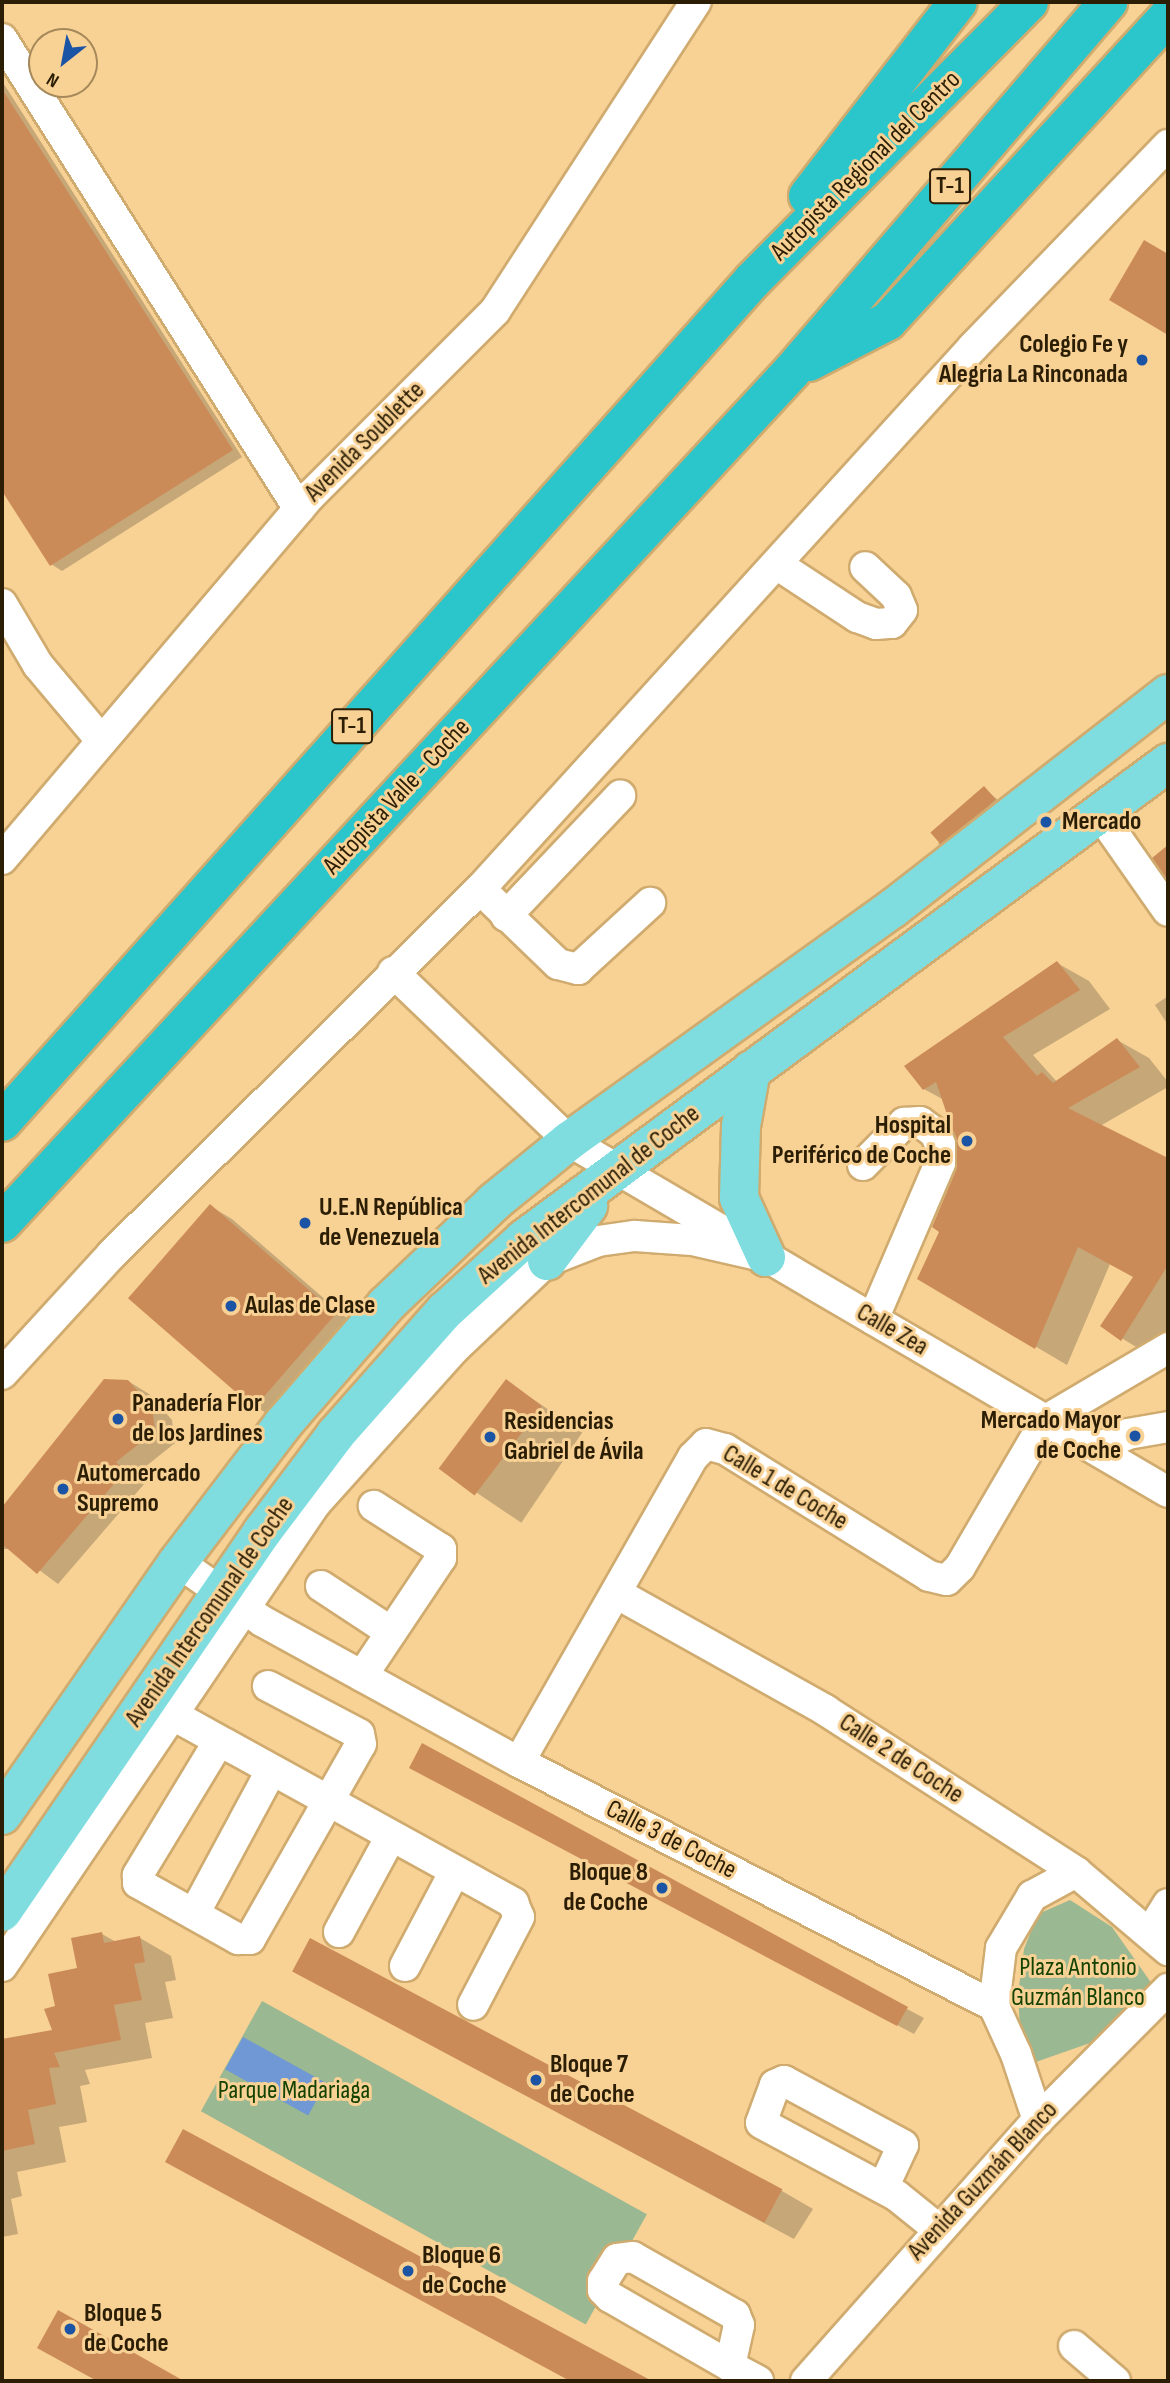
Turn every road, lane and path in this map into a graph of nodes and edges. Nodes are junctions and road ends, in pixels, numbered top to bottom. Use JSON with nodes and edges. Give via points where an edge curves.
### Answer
{"nodes":[{"id":1,"x":696,"y":2,"type":"edge"},
{"id":2,"x":958,"y":2,"type":"edge"},
{"id":3,"x":1029,"y":2,"type":"edge"},
{"id":4,"x":1108,"y":2,"type":"edge"},
{"id":5,"x":1168,"y":16,"type":"edge"},
{"id":6,"x":2,"y":39,"type":"edge"},
{"id":7,"x":1168,"y":145,"type":"edge"},
{"id":8,"x":706,"y":332,"type":"junction"},
{"id":9,"x":792,"y":371,"type":"junction"},
{"id":10,"x":299,"y":509,"type":"junction"},
{"id":11,"x":778,"y":565,"type":"junction"},
{"id":12,"x":865,"y":567,"type":"dead end"},
{"id":13,"x":2,"y":604,"type":"edge"},
{"id":14,"x":1168,"y":694,"type":"edge"},
{"id":15,"x":101,"y":740,"type":"junction"},
{"id":16,"x":1168,"y":764,"type":"edge"},
{"id":17,"x":620,"y":796,"type":"dead end"},
{"id":18,"x":1100,"y":814,"type":"junction"},
{"id":19,"x":2,"y":859,"type":"edge"},
{"id":20,"x":480,"y":889,"type":"junction"},
{"id":21,"x":650,"y":903,"type":"dead end"},
{"id":22,"x":1168,"y":911,"type":"edge"},
{"id":23,"x":506,"y":916,"type":"junction"},
{"id":24,"x":393,"y":972,"type":"junction"},
{"id":25,"x":751,"y":1070,"type":"junction"},
{"id":26,"x":2,"y":1122,"type":"edge"},
{"id":27,"x":569,"y":1141,"type":"junction"},
{"id":28,"x":863,"y":1165,"type":"dead end"},
{"id":29,"x":614,"y":1171,"type":"junction"},
{"id":30,"x":2,"y":1223,"type":"edge"},
{"id":31,"x":766,"y":1257,"type":"junction"},
{"id":32,"x":547,"y":1261,"type":"junction"},
{"id":33,"x":873,"y":1319,"type":"junction"},
{"id":34,"x":1168,"y":1348,"type":"edge"},
{"id":35,"x":2,"y":1374,"type":"edge"},
{"id":36,"x":1046,"y":1420,"type":"junction"},
{"id":37,"x":1168,"y":1427,"type":"edge"},
{"id":38,"x":1096,"y":1449,"type":"junction"},
{"id":39,"x":1168,"y":1492,"type":"edge"},
{"id":40,"x":305,"y":1497,"type":"junction"},
{"id":41,"x":374,"y":1506,"type":"dead end"},
{"id":42,"x":178,"y":1562,"type":"junction"},
{"id":43,"x":321,"y":1586,"type":"dead end"},
{"id":44,"x":616,"y":1593,"type":"junction"},
{"id":45,"x":233,"y":1600,"type":"junction"},
{"id":46,"x":391,"y":1632,"type":"junction"},
{"id":47,"x":362,"y":1676,"type":"junction"},
{"id":48,"x":268,"y":1686,"type":"dead end"},
{"id":49,"x":173,"y":1715,"type":"junction"},
{"id":50,"x":219,"y":1741,"type":"junction"},
{"id":51,"x":519,"y":1762,"type":"junction"},
{"id":52,"x":271,"y":1771,"type":"junction"},
{"id":53,"x":329,"y":1803,"type":"junction"},
{"id":54,"x":2,"y":1815,"type":"edge"},
{"id":55,"x":390,"y":1838,"type":"junction"},
{"id":56,"x":455,"y":1871,"type":"junction"},
{"id":57,"x":1076,"y":1872,"type":"junction"},
{"id":58,"x":1168,"y":1904,"type":"edge"},
{"id":59,"x":2,"y":1912,"type":"edge"},
{"id":60,"x":194,"y":1914,"type":"junction"},
{"id":61,"x":339,"y":1932,"type":"dead end"},
{"id":62,"x":1159,"y":1941,"type":"edge"},
{"id":63,"x":2,"y":1966,"type":"edge"},
{"id":64,"x":405,"y":1966,"type":"dead end"},
{"id":65,"x":1168,"y":1989,"type":"edge"},
{"id":66,"x":473,"y":2005,"type":"dead end"},
{"id":67,"x":994,"y":2006,"type":"junction"},
{"id":68,"x":1038,"y":2120,"type":"junction"},
{"id":69,"x":884,"y":2188,"type":"junction"},
{"id":70,"x":938,"y":2229,"type":"junction"},
{"id":71,"x":1074,"y":2346,"type":"dead end"},
{"id":72,"x":730,"y":2366,"type":"dead end"},
{"id":73,"x":758,"y":2381,"type":"edge"},
{"id":74,"x":806,"y":2381,"type":"edge"},
{"id":75,"x":1115,"y":2381,"type":"edge"}],
"edges":[{"from":1,"to":10,"type":"street","name":"Avenida Soublette","via":[[495,312]]},
{"from":2,"to":8,"type":"highway"},
{"from":3,"to":8,"type":"highway","name":"Autopista Regional del Centro","number":"T-1"},
{"from":4,"to":9,"type":"highway","number":"T-1"},
{"from":5,"to":9,"type":"highway","via":[[888,321]]},
{"from":6,"to":10,"type":"street"},
{"from":7,"to":11,"type":"street","via":[[973,347]]},
{"from":8,"to":26,"type":"highway","number":"T-1"},
{"from":9,"to":30,"type":"highway","name":"Autopista Valle - Coche","number":"T-1"},
{"from":10,"to":15,"type":"street","name":"Avenida Soublette"},
{"from":11,"to":12,"type":"street","via":[[857,617],[876,624],[892,623],[902,610],[896,596]]},
{"from":11,"to":20,"type":"street"},
{"from":13,"to":15,"type":"street","via":[[38,665]]},
{"from":14,"to":27,"type":"main road","name":"Avenida Intercomunal de Coche","via":[[892,909]]},
{"from":15,"to":19,"type":"street","name":"Avenida Soublette"},
{"from":16,"to":18,"type":"main road","name":"Avenida Intercomunal de Coche"},
{"from":17,"to":23,"type":"street"},
{"from":18,"to":22,"type":"street"},
{"from":18,"to":25,"type":"main road","name":"Avenida Intercomunal de Coche"},
{"from":20,"to":23,"type":"street"},
{"from":20,"to":24,"type":"street"},
{"from":21,"to":23,"type":"street","via":[[578,969],[558,964]]},
{"from":24,"to":27,"type":"street"},
{"from":24,"to":35,"type":"street","via":[[112,1254]]},
{"from":25,"to":29,"type":"main road","name":"Avenida Intercomunal de Coche"},
{"from":25,"to":31,"type":"main road","via":[[741,1126],[739,1198]]},
{"from":27,"to":29,"type":"street","name":"Calle Zea"},
{"from":27,"to":42,"type":"main road","name":"Avenida Intercomunal de Coche","via":[[494,1202],[386,1305],[283,1424]]},
{"from":28,"to":33,"type":"street","via":[[904,1124],[920,1122],[935,1133],[940,1144],[940,1163]]},
{"from":29,"to":31,"type":"street","name":"Calle Zea"},
{"from":29,"to":32,"type":"main road"},
{"from":29,"to":40,"type":"main road","name":"Avenida Intercomunal de Coche","via":[[524,1239],[445,1311],[336,1434]]},
{"from":31,"to":32,"type":"street","via":[[692,1240],[635,1236],[598,1241]]},
{"from":31,"to":33,"type":"street","name":"Calle Zea"},
{"from":32,"to":40,"type":"street","name":"Avenida Intercomunal de Coche"},
{"from":33,"to":36,"type":"street","name":"Calle Zea"},
{"from":34,"to":36,"type":"street"},
{"from":36,"to":38,"type":"street","name":"Calle Zea"},
{"from":36,"to":44,"type":"street","name":"Calle 1 de Coche","via":[[960,1567],[947,1580],[929,1576],[725,1448],[706,1444],[693,1457]]},
{"from":37,"to":38,"type":"street","via":[[1128,1434]]},
{"from":38,"to":39,"type":"street","name":"Calle Zea"},
{"from":40,"to":45,"type":"main road","name":"Avenida Intercomunal de Coche"},
{"from":40,"to":45,"type":"main road"},
{"from":41,"to":46,"type":"street","via":[[441,1549],[436,1566]]},
{"from":42,"to":45,"type":"street","name":"Calle 3 de Coche"},
{"from":42,"to":54,"type":"main road","name":"Avenida Intercomunal de Coche"},
{"from":43,"to":46,"type":"street"},
{"from":44,"to":51,"type":"street","name":"Calle 1 de Coche"},
{"from":44,"to":57,"type":"street","name":"Calle 2 de Coche","via":[[825,1710]]},
{"from":45,"to":47,"type":"street","name":"Calle 3 de Coche"},
{"from":45,"to":49,"type":"street","name":"Avenida Intercomunal de Coche"},
{"from":45,"to":59,"type":"main road","name":"Avenida Intercomunal de Coche"},
{"from":46,"to":47,"type":"street"},
{"from":47,"to":51,"type":"street","name":"Calle 3 de Coche"},
{"from":48,"to":53,"type":"street","via":[[359,1734],[358,1756]]},
{"from":49,"to":50,"type":"street"},
{"from":49,"to":63,"type":"street","name":"Avenida Intercomunal de Coche"},
{"from":50,"to":52,"type":"street"},
{"from":50,"to":60,"type":"street","via":[[138,1875],[143,1888]]},
{"from":51,"to":67,"type":"street","name":"Calle 3 de Coche"},
{"from":52,"to":53,"type":"street"},
{"from":52,"to":60,"type":"street"},
{"from":53,"to":55,"type":"street"},
{"from":53,"to":60,"type":"street","via":[[250,1939],[238,1939]]},
{"from":55,"to":56,"type":"street"},
{"from":55,"to":61,"type":"street"},
{"from":56,"to":64,"type":"street"},
{"from":56,"to":66,"type":"street","via":[[513,1903],[519,1917]]},
{"from":57,"to":62,"type":"street","name":"Calle 2 de Coche"},
{"from":57,"to":67,"type":"street","via":[[1032,1896],[1001,1948]]},
{"from":58,"to":62,"type":"street"},
{"from":65,"to":68,"type":"street","name":"Avenida Guzmán Blanco"},
{"from":67,"to":68,"type":"street"},
{"from":68,"to":70,"type":"street","name":"Avenida Guzmán Blanco"},
{"from":69,"to":69,"type":"street","via":[[761,2123],[775,2085],[784,2081],[903,2145]]},
{"from":69,"to":70,"type":"street"},
{"from":70,"to":74,"type":"street","name":"Avenida Guzmán Blanco"},
{"from":71,"to":75,"type":"street"},
{"from":72,"to":73,"type":"street"}]}
